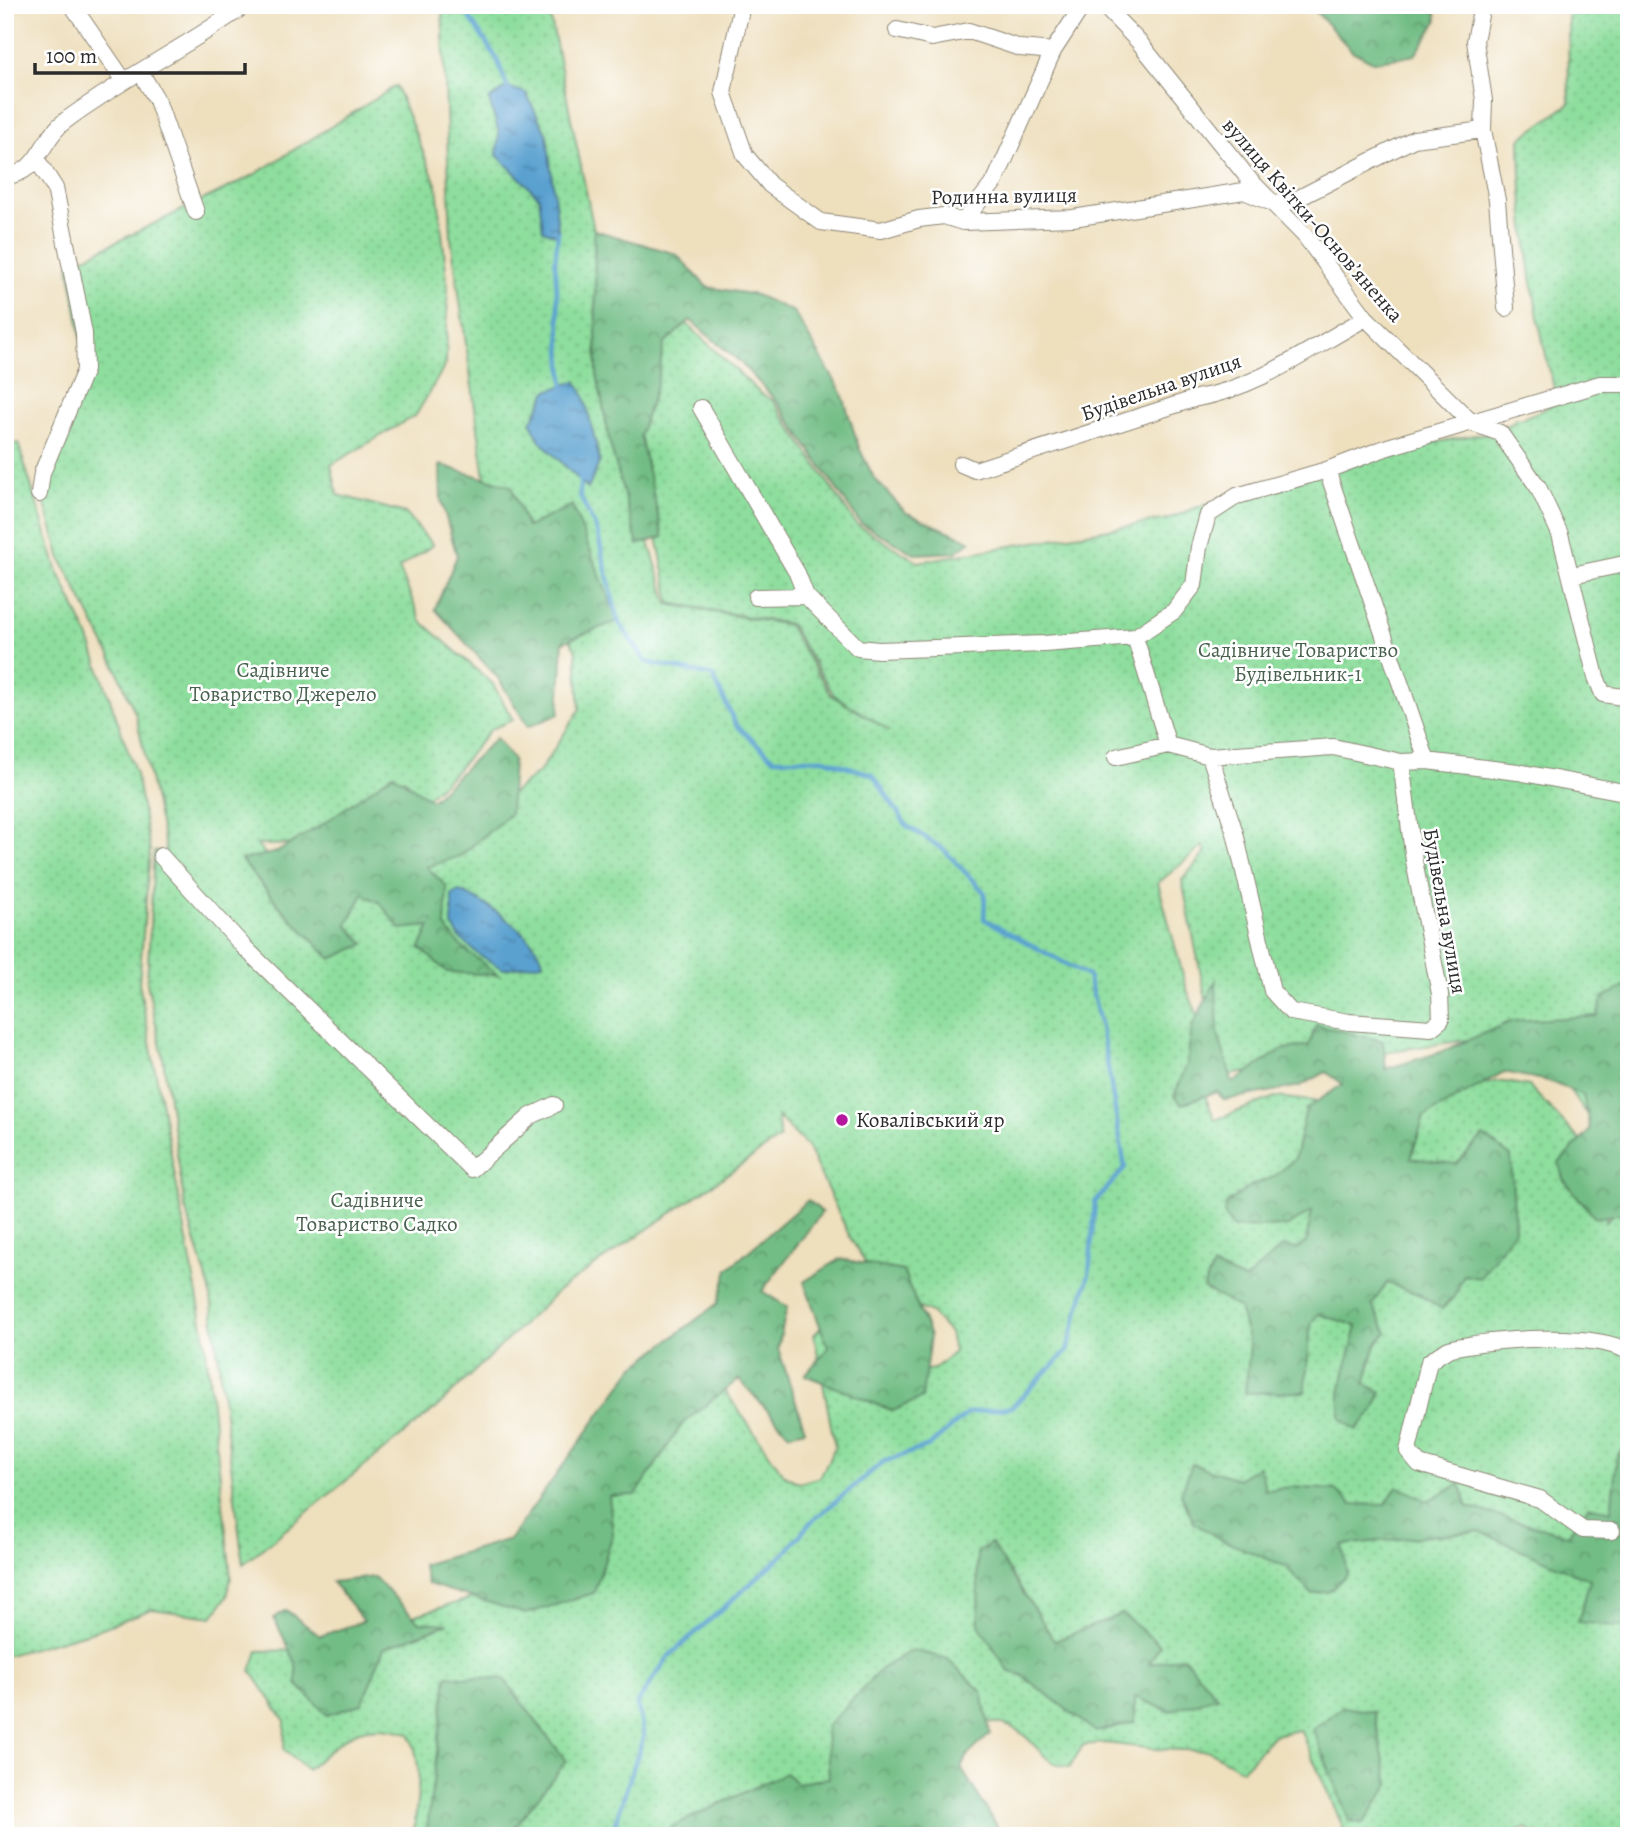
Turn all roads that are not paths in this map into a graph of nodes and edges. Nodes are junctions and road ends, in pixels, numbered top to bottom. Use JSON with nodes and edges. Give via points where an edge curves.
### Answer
{"nodes":[{"id":1,"x":72,"y":5,"type":"edge"},
{"id":2,"x":245,"y":5,"type":"edge"},
{"id":3,"x":742,"y":5,"type":"edge"},
{"id":4,"x":1083,"y":5,"type":"edge"},
{"id":5,"x":1103,"y":5,"type":"edge"},
{"id":6,"x":1482,"y":5,"type":"edge"},
{"id":7,"x":897,"y":30,"type":"dead end"},
{"id":8,"x":1053,"y":51,"type":"junction"},
{"id":9,"x":141,"y":73,"type":"junction"},
{"id":10,"x":124,"y":81,"type":"junction"},
{"id":11,"x":1483,"y":130,"type":"junction"},
{"id":12,"x":37,"y":160,"type":"junction"},
{"id":13,"x":5,"y":176,"type":"edge"},
{"id":14,"x":1275,"y":204,"type":"junction"},
{"id":15,"x":195,"y":212,"type":"dead end"},
{"id":16,"x":964,"y":222,"type":"junction"},
{"id":17,"x":1506,"y":309,"type":"dead end"},
{"id":18,"x":1366,"y":318,"type":"junction"},
{"id":19,"x":1629,"y":384,"type":"edge"},
{"id":20,"x":701,"y":408,"type":"dead end"},
{"id":21,"x":1472,"y":423,"type":"junction"},
{"id":22,"x":961,"y":464,"type":"dead end"},
{"id":23,"x":1328,"y":470,"type":"junction"},
{"id":24,"x":39,"y":494,"type":"dead end"},
{"id":25,"x":1629,"y":563,"type":"edge"},
{"id":26,"x":1572,"y":575,"type":"junction"},
{"id":27,"x":806,"y":596,"type":"junction"},
{"id":28,"x":756,"y":597,"type":"dead end"},
{"id":29,"x":1135,"y":637,"type":"junction"},
{"id":30,"x":1629,"y":698,"type":"edge"},
{"id":31,"x":1168,"y":745,"type":"junction"},
{"id":32,"x":1210,"y":756,"type":"junction"},
{"id":33,"x":1116,"y":757,"type":"dead end"},
{"id":34,"x":1427,"y":761,"type":"junction"},
{"id":35,"x":1401,"y":762,"type":"junction"},
{"id":36,"x":1629,"y":793,"type":"edge"},
{"id":37,"x":161,"y":856,"type":"dead end"},
{"id":38,"x":554,"y":1105,"type":"dead end"},
{"id":39,"x":1629,"y":1352,"type":"edge"},
{"id":40,"x":1612,"y":1531,"type":"dead end"}],
"edges":[{"from":1,"to":10,"type":"street"},
{"from":2,"to":9,"type":"street"},
{"from":3,"to":16,"type":"street","name":"Родинна вулиця","via":[[723,92],[745,155],[770,186],[821,222],[881,230],[944,216]]},
{"from":4,"to":8,"type":"street"},
{"from":5,"to":14,"type":"street","name":"вулиця Квітки-Основʼяненка","via":[[1139,42],[1249,180]]},
{"from":6,"to":11,"type":"street","via":[[1475,41],[1484,100]]},
{"from":7,"to":8,"type":"street","via":[[932,38],[969,31],[1020,48]]},
{"from":8,"to":16,"type":"street","via":[[995,181]]},
{"from":9,"to":10,"type":"street"},
{"from":9,"to":15,"type":"street","via":[[157,100]]},
{"from":10,"to":12,"type":"street","via":[[62,122]]},
{"from":11,"to":14,"type":"street","via":[[1414,139],[1293,201]]},
{"from":11,"to":17,"type":"street","via":[[1497,200]]},
{"from":12,"to":13,"type":"street","via":[[19,175]]},
{"from":12,"to":24,"type":"street","via":[[55,188],[85,333],[85,370],[42,473]]},
{"from":14,"to":16,"type":"street","name":"Родинна вулиця","via":[[1244,191],[1073,218]]},
{"from":14,"to":18,"type":"street","name":"вулиця Квітки-Основʼяненка"},
{"from":18,"to":21,"type":"street","name":"вулиця Квітки-Основʼяненка"},
{"from":18,"to":22,"type":"street","name":"Будівельна вулиця","via":[[1281,366],[1219,394],[975,470]]},
{"from":19,"to":21,"type":"street","via":[[1600,384]]},
{"from":20,"to":27,"type":"street"},
{"from":21,"to":23,"type":"street"},
{"from":21,"to":26,"type":"street","name":"вулиця Квітки-Основʼяненка","via":[[1500,433],[1538,487],[1560,534]]},
{"from":23,"to":29,"type":"street","via":[[1237,496],[1208,515],[1194,585],[1174,611]]},
{"from":23,"to":34,"type":"street"},
{"from":25,"to":26,"type":"street"},
{"from":26,"to":30,"type":"street","name":"вулиця Квітки-Основʼяненка","via":[[1603,694]]},
{"from":27,"to":28,"type":"street"},
{"from":27,"to":29,"type":"street","via":[[858,648]]},
{"from":29,"to":31,"type":"street"},
{"from":31,"to":32,"type":"street"},
{"from":31,"to":33,"type":"street"},
{"from":32,"to":35,"type":"street","via":[[1333,747]]},
{"from":32,"to":35,"type":"street","name":"Будівельна вулиця","via":[[1235,833],[1272,991],[1291,1012],[1431,1028],[1441,1020],[1440,994],[1414,861]]},
{"from":34,"to":35,"type":"street"},
{"from":34,"to":36,"type":"street"},
{"from":37,"to":38,"type":"street","via":[[290,993],[472,1169],[531,1116]]},
{"from":39,"to":40,"type":"street","via":[[1618,1345],[1578,1338],[1450,1348],[1429,1362],[1408,1451],[1419,1464],[1540,1499],[1583,1530]]}]}
